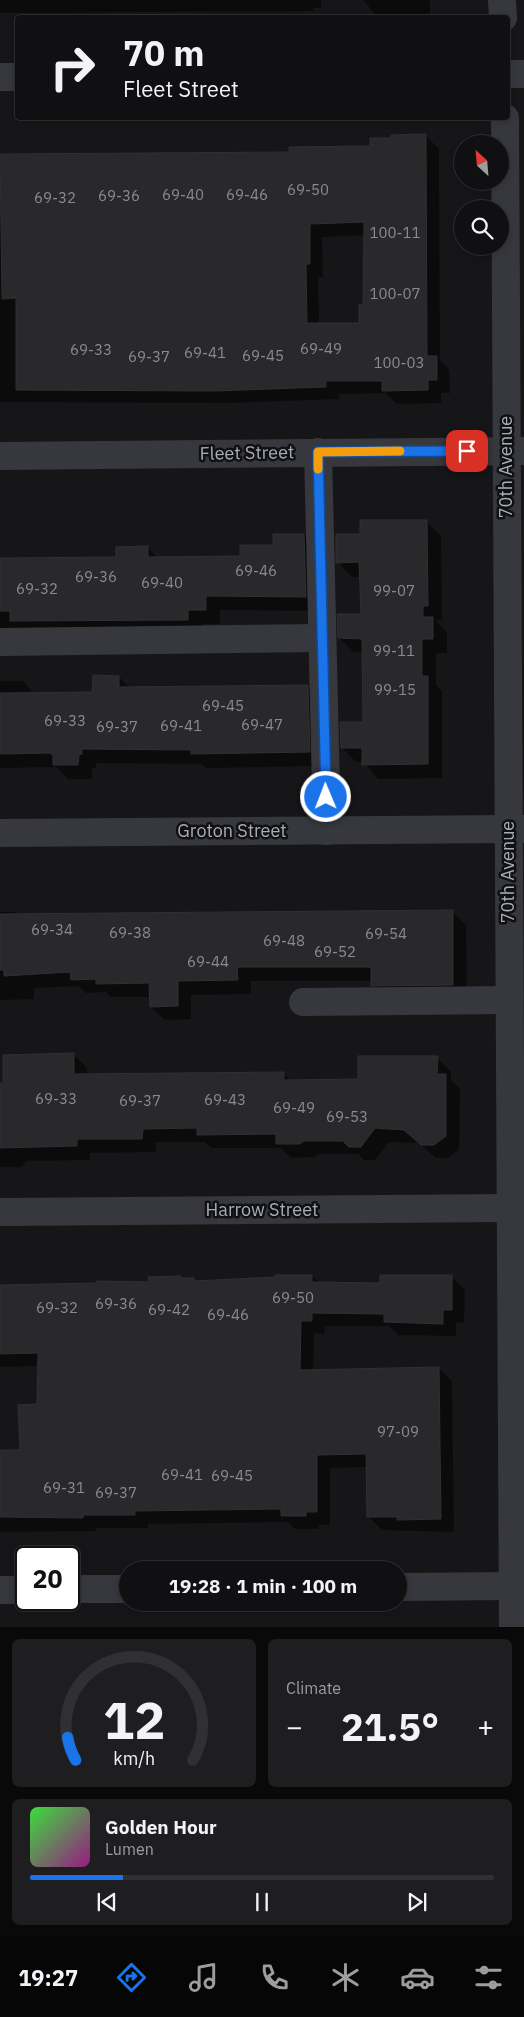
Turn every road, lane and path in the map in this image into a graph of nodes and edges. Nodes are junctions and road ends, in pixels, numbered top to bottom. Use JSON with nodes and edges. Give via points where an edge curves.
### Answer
{"nodes":[{"id":1,"x":502,"y":0,"type":"edge"},
{"id":2,"x":503,"y":15,"type":"edge"},
{"id":3,"x":510,"y":74,"type":"edge"},
{"id":4,"x":524,"y":74,"type":"edge"},
{"id":5,"x":15,"y":76,"type":"edge"},
{"id":6,"x":0,"y":77,"type":"edge"},
{"id":7,"x":505,"y":120,"type":"edge"},
{"id":8,"x":515,"y":451,"type":"edge"},
{"id":9,"x":318,"y":452,"type":"junction"},
{"id":10,"x":0,"y":456,"type":"edge"},
{"id":11,"x":322,"y":638,"type":"junction"},
{"id":12,"x":0,"y":642,"type":"edge"},
{"id":13,"x":516,"y":829,"type":"edge"},
{"id":14,"x":327,"y":831,"type":"junction"},
{"id":15,"x":0,"y":833,"type":"edge"},
{"id":16,"x":508,"y":1000,"type":"junction"},
{"id":17,"x":303,"y":1002,"type":"dead end"},
{"id":18,"x":517,"y":1208,"type":"edge"},
{"id":19,"x":0,"y":1212,"type":"edge"},
{"id":20,"x":407,"y":1587,"type":"edge"},
{"id":21,"x":518,"y":1587,"type":"edge"},
{"id":22,"x":119,"y":1589,"type":"edge"},
{"id":23,"x":0,"y":1590,"type":"edge"},
{"id":24,"x":15,"y":1590,"type":"edge"},
{"id":25,"x":80,"y":1590,"type":"edge"},
{"id":26,"x":513,"y":1627,"type":"edge"}],
"edges":[{"from":1,"to":2,"type":"street"},
{"from":3,"to":4,"type":"street"},
{"from":5,"to":6,"type":"street"},
{"from":7,"to":8,"type":"street","name":"70th Avenue"},
{"from":8,"to":9,"type":"street","name":"Fleet Street"},
{"from":8,"to":13,"type":"street","name":"70th Avenue"},
{"from":9,"to":10,"type":"street","name":"Fleet Street"},
{"from":9,"to":11,"type":"street"},
{"from":11,"to":12,"type":"street"},
{"from":11,"to":14,"type":"street"},
{"from":13,"to":14,"type":"street","name":"Groton Street"},
{"from":13,"to":16,"type":"street","name":"70th Avenue"},
{"from":14,"to":15,"type":"street","name":"Groton Street"},
{"from":16,"to":17,"type":"street"},
{"from":16,"to":18,"type":"street","name":"70th Avenue"},
{"from":18,"to":19,"type":"street","name":"Harrow Street"},
{"from":18,"to":21,"type":"street","name":"70th Avenue"},
{"from":20,"to":21,"type":"street"},
{"from":21,"to":26,"type":"street","name":"70th Avenue"},
{"from":22,"to":25,"type":"street"},
{"from":23,"to":24,"type":"street"}]}
